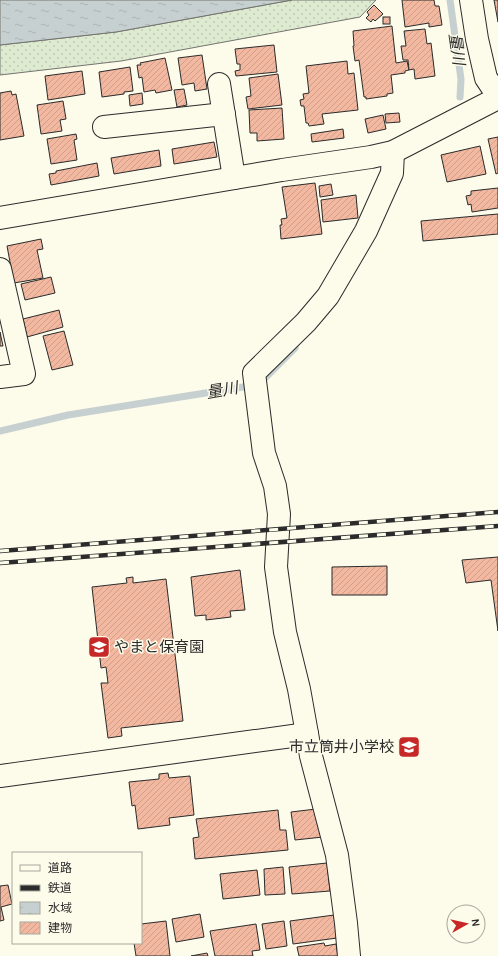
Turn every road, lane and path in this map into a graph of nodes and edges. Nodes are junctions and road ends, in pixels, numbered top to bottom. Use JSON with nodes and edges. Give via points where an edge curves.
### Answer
{"nodes":[{"id":1,"x":471,"y":0,"type":"edge"},
{"id":2,"x":219,"y":84,"type":"dead end"},
{"id":3,"x":498,"y":97,"type":"edge"},
{"id":4,"x":224,"y":114,"type":"junction"},
{"id":5,"x":104,"y":127,"type":"dead end"},
{"id":6,"x":393,"y":152,"type":"junction"},
{"id":7,"x":234,"y":178,"type":"junction"},
{"id":8,"x":0,"y":218,"type":"edge"},
{"id":9,"x":0,"y":269,"type":"edge"},
{"id":10,"x":0,"y":377,"type":"edge"},
{"id":11,"x":307,"y":734,"type":"junction"},
{"id":12,"x":0,"y":776,"type":"edge"},
{"id":13,"x":348,"y":956,"type":"edge"}],
"edges":[{"from":1,"to":3,"type":"street","via":[[486,78]]},
{"from":2,"to":4,"type":"street"},
{"from":3,"to":6,"type":"street"},
{"from":4,"to":5,"type":"street"},
{"from":4,"to":7,"type":"street"},
{"from":6,"to":7,"type":"street"},
{"from":6,"to":11,"type":"street","via":[[392,173],[366,231],[328,296],[306,322],[254,373],[264,453],[275,486],[280,514],[276,567],[285,632]]},
{"from":7,"to":8,"type":"street"},
{"from":9,"to":10,"type":"street","via":[[24,374]]},
{"from":11,"to":12,"type":"street"},
{"from":11,"to":13,"type":"street","via":[[337,855]]}]}
